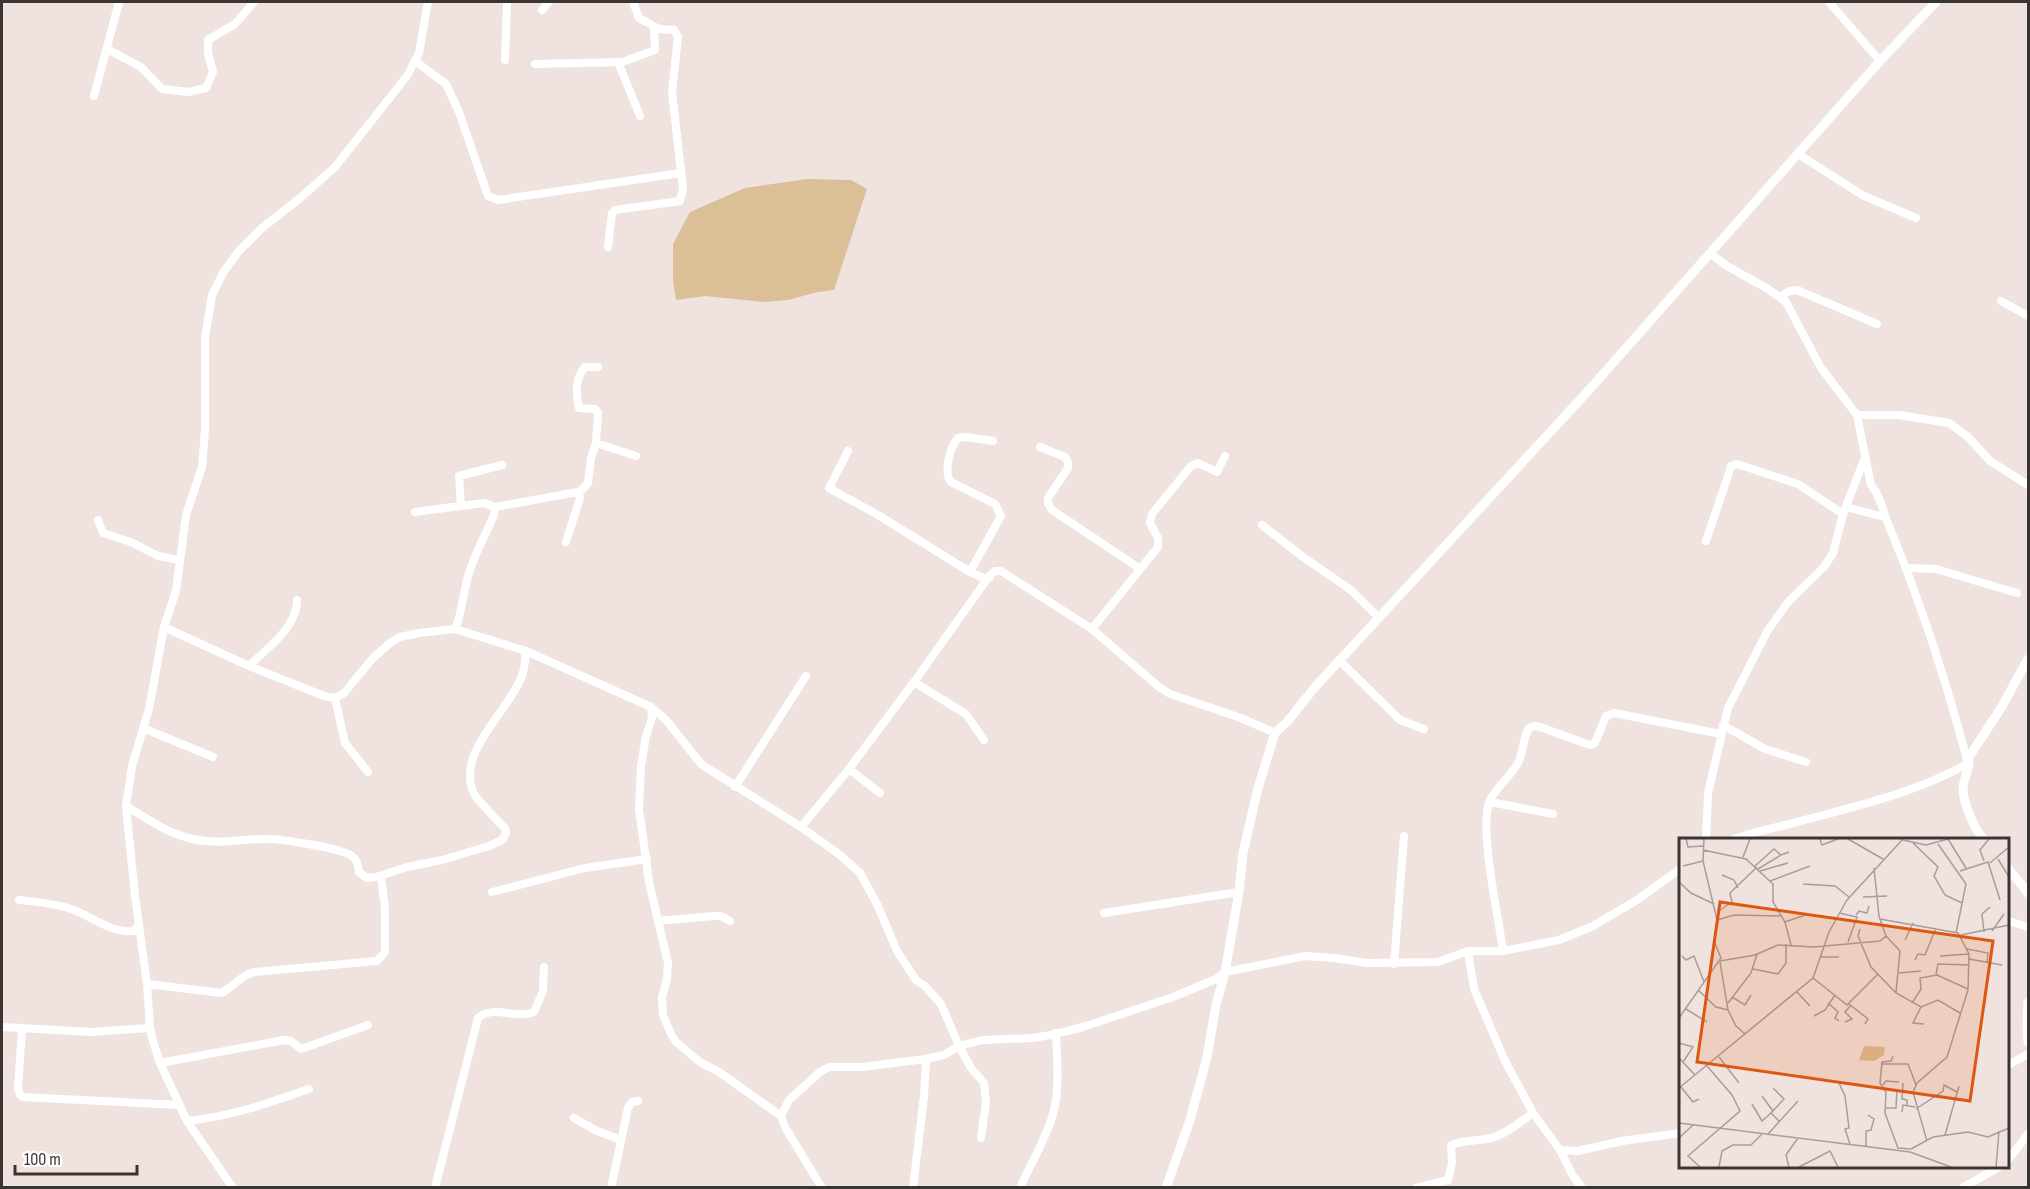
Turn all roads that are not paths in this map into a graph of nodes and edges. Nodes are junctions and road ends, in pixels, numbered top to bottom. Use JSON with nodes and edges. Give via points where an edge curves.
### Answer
{"nodes":[{"id":1,"x":119,"y":2,"type":"edge"},
{"id":2,"x":254,"y":2,"type":"edge"},
{"id":3,"x":428,"y":2,"type":"edge"},
{"id":4,"x":507,"y":2,"type":"edge"},
{"id":5,"x":549,"y":2,"type":"edge"},
{"id":6,"x":633,"y":2,"type":"edge"},
{"id":7,"x":1829,"y":2,"type":"edge"},
{"id":8,"x":1936,"y":2,"type":"edge"},
{"id":9,"x":542,"y":10,"type":"dead end"},
{"id":10,"x":654,"y":27,"type":"junction"},
{"id":11,"x":107,"y":49,"type":"junction"},
{"id":12,"x":505,"y":60,"type":"dead end"},
{"id":13,"x":415,"y":61,"type":"junction"},
{"id":14,"x":1880,"y":61,"type":"junction"},
{"id":15,"x":618,"y":62,"type":"junction"},
{"id":16,"x":535,"y":64,"type":"dead end"},
{"id":17,"x":94,"y":96,"type":"dead end"},
{"id":18,"x":640,"y":116,"type":"dead end"},
{"id":19,"x":1798,"y":154,"type":"junction"},
{"id":20,"x":681,"y":174,"type":"junction"},
{"id":21,"x":1916,"y":218,"type":"dead end"},
{"id":22,"x":608,"y":247,"type":"dead end"},
{"id":23,"x":1711,"y":254,"type":"junction"},
{"id":24,"x":1780,"y":297,"type":"junction"},
{"id":25,"x":2001,"y":302,"type":"dead end"},
{"id":26,"x":2028,"y":316,"type":"edge"},
{"id":27,"x":1877,"y":324,"type":"dead end"},
{"id":28,"x":598,"y":367,"type":"dead end"},
{"id":29,"x":1857,"y":415,"type":"junction"},
{"id":30,"x":993,"y":441,"type":"dead end"},
{"id":31,"x":596,"y":443,"type":"junction"},
{"id":32,"x":1040,"y":447,"type":"dead end"},
{"id":33,"x":848,"y":451,"type":"dead end"},
{"id":34,"x":636,"y":456,"type":"dead end"},
{"id":35,"x":1224,"y":456,"type":"dead end"},
{"id":36,"x":1865,"y":459,"type":"junction"},
{"id":37,"x":502,"y":465,"type":"dead end"},
{"id":38,"x":2028,"y":485,"type":"edge"},
{"id":39,"x":579,"y":493,"type":"junction"},
{"id":40,"x":461,"y":506,"type":"junction"},
{"id":41,"x":495,"y":507,"type":"junction"},
{"id":42,"x":1845,"y":510,"type":"junction"},
{"id":43,"x":415,"y":512,"type":"dead end"},
{"id":44,"x":1884,"y":517,"type":"junction"},
{"id":45,"x":98,"y":520,"type":"dead end"},
{"id":46,"x":1262,"y":525,"type":"dead end"},
{"id":47,"x":1706,"y":541,"type":"dead end"},
{"id":48,"x":566,"y":542,"type":"dead end"},
{"id":49,"x":180,"y":560,"type":"junction"},
{"id":50,"x":1139,"y":568,"type":"junction"},
{"id":51,"x":1906,"y":568,"type":"junction"},
{"id":52,"x":970,"y":572,"type":"junction"},
{"id":53,"x":990,"y":577,"type":"junction"},
{"id":54,"x":2017,"y":593,"type":"dead end"},
{"id":55,"x":297,"y":600,"type":"dead end"},
{"id":56,"x":1379,"y":618,"type":"junction"},
{"id":57,"x":164,"y":627,"type":"junction"},
{"id":58,"x":455,"y":629,"type":"junction"},
{"id":59,"x":1092,"y":629,"type":"junction"},
{"id":60,"x":526,"y":651,"type":"junction"},
{"id":61,"x":2028,"y":659,"type":"edge"},
{"id":62,"x":1340,"y":660,"type":"junction"},
{"id":63,"x":249,"y":666,"type":"junction"},
{"id":64,"x":806,"y":676,"type":"dead end"},
{"id":65,"x":914,"y":682,"type":"junction"},
{"id":66,"x":335,"y":698,"type":"junction"},
{"id":67,"x":651,"y":707,"type":"junction"},
{"id":68,"x":1723,"y":725,"type":"junction"},
{"id":69,"x":143,"y":728,"type":"junction"},
{"id":70,"x":1424,"y":729,"type":"dead end"},
{"id":71,"x":1275,"y":733,"type":"junction"},
{"id":72,"x":1721,"y":734,"type":"junction"},
{"id":73,"x":984,"y":740,"type":"dead end"},
{"id":74,"x":213,"y":757,"type":"dead end"},
{"id":75,"x":1806,"y":762,"type":"dead end"},
{"id":76,"x":1968,"y":762,"type":"junction"},
{"id":77,"x":849,"y":769,"type":"junction"},
{"id":78,"x":368,"y":772,"type":"dead end"},
{"id":79,"x":735,"y":787,"type":"junction"},
{"id":80,"x":880,"y":793,"type":"dead end"},
{"id":81,"x":1490,"y":802,"type":"junction"},
{"id":82,"x":126,"y":806,"type":"junction"},
{"id":83,"x":1553,"y":814,"type":"dead end"},
{"id":84,"x":801,"y":827,"type":"junction"},
{"id":85,"x":1404,"y":836,"type":"dead end"},
{"id":86,"x":1706,"y":838,"type":"edge"},
{"id":87,"x":1739,"y":838,"type":"edge"},
{"id":88,"x":1983,"y":838,"type":"edge"},
{"id":89,"x":646,"y":859,"type":"junction"},
{"id":90,"x":1679,"y":870,"type":"edge"},
{"id":91,"x":2009,"y":870,"type":"edge"},
{"id":92,"x":381,"y":876,"type":"junction"},
{"id":93,"x":492,"y":892,"type":"dead end"},
{"id":94,"x":1239,"y":892,"type":"junction"},
{"id":95,"x":2028,"y":894,"type":"edge"},
{"id":96,"x":19,"y":900,"type":"dead end"},
{"id":97,"x":1104,"y":913,"type":"dead end"},
{"id":98,"x":658,"y":921,"type":"junction"},
{"id":99,"x":730,"y":921,"type":"dead end"},
{"id":100,"x":2009,"y":922,"type":"edge"},
{"id":101,"x":139,"y":924,"type":"junction"},
{"id":102,"x":2028,"y":927,"type":"edge"},
{"id":103,"x":1468,"y":951,"type":"junction"},
{"id":104,"x":1503,"y":951,"type":"junction"},
{"id":105,"x":1394,"y":964,"type":"junction"},
{"id":106,"x":544,"y":968,"type":"dead end"},
{"id":107,"x":1225,"y":972,"type":"junction"},
{"id":108,"x":147,"y":984,"type":"junction"},
{"id":109,"x":2028,"y":1002,"type":"edge"},
{"id":110,"x":368,"y":1025,"type":"dead end"},
{"id":111,"x":2,"y":1027,"type":"edge"},
{"id":112,"x":150,"y":1028,"type":"junction"},
{"id":113,"x":22,"y":1029,"type":"junction"},
{"id":114,"x":1056,"y":1034,"type":"junction"},
{"id":115,"x":2028,"y":1042,"type":"edge"},
{"id":116,"x":959,"y":1046,"type":"junction"},
{"id":117,"x":2028,"y":1054,"type":"edge"},
{"id":118,"x":926,"y":1059,"type":"junction"},
{"id":119,"x":160,"y":1064,"type":"junction"},
{"id":120,"x":2009,"y":1064,"type":"edge"},
{"id":121,"x":309,"y":1089,"type":"dead end"},
{"id":122,"x":638,"y":1101,"type":"dead end"},
{"id":123,"x":179,"y":1105,"type":"junction"},
{"id":124,"x":1533,"y":1113,"type":"junction"},
{"id":125,"x":781,"y":1116,"type":"junction"},
{"id":126,"x":574,"y":1118,"type":"dead end"},
{"id":127,"x":186,"y":1121,"type":"junction"},
{"id":128,"x":1679,"y":1133,"type":"edge"},
{"id":129,"x":2028,"y":1134,"type":"edge"},
{"id":130,"x":981,"y":1138,"type":"dead end"},
{"id":131,"x":621,"y":1140,"type":"junction"},
{"id":132,"x":1560,"y":1150,"type":"junction"},
{"id":133,"x":2009,"y":1158,"type":"edge"},
{"id":134,"x":1999,"y":1168,"type":"edge"},
{"id":135,"x":913,"y":1187,"type":"edge"},
{"id":136,"x":232,"y":1188,"type":"edge"},
{"id":137,"x":435,"y":1188,"type":"edge"},
{"id":138,"x":611,"y":1188,"type":"edge"},
{"id":139,"x":822,"y":1188,"type":"edge"},
{"id":140,"x":1020,"y":1188,"type":"edge"},
{"id":141,"x":1166,"y":1188,"type":"edge"},
{"id":142,"x":1416,"y":1188,"type":"edge"},
{"id":143,"x":1582,"y":1188,"type":"edge"},
{"id":144,"x":1962,"y":1188,"type":"edge"}],
"edges":[{"from":1,"to":11,"type":"street"},
{"from":2,"to":11,"type":"street","via":[[235,24],[208,40],[213,72],[206,88],[188,92],[162,89],[141,68]]},
{"from":3,"to":13,"type":"street"},
{"from":4,"to":12,"type":"street"},
{"from":5,"to":9,"type":"street"},
{"from":6,"to":10,"type":"street","via":[[639,18]]},
{"from":7,"to":14,"type":"street"},
{"from":8,"to":14,"type":"street"},
{"from":10,"to":15,"type":"street","via":[[655,50]]},
{"from":10,"to":20,"type":"street","via":[[674,30],[678,37],[672,92]]},
{"from":11,"to":17,"type":"street"},
{"from":13,"to":20,"type":"street","via":[[446,84],[488,196],[493,199]]},
{"from":13,"to":49,"type":"street","via":[[342,158],[238,252],[212,294],[205,338],[204,452],[183,530]]},
{"from":14,"to":19,"type":"street"},
{"from":15,"to":16,"type":"street"},
{"from":15,"to":18,"type":"street"},
{"from":19,"to":21,"type":"street","via":[[1862,195]]},
{"from":19,"to":23,"type":"street"},
{"from":20,"to":22,"type":"street","via":[[680,201],[612,213]]},
{"from":23,"to":24,"type":"street"},
{"from":23,"to":56,"type":"street"},
{"from":24,"to":27,"type":"street","via":[[1797,290]]},
{"from":24,"to":29,"type":"street","via":[[1821,368]]},
{"from":25,"to":26,"type":"street"},
{"from":28,"to":31,"type":"street","via":[[582,370],[577,396],[579,409],[598,411]]},
{"from":29,"to":36,"type":"street"},
{"from":29,"to":38,"type":"street","via":[[1899,415],[1949,423],[1990,461]]},
{"from":30,"to":52,"type":"street","via":[[958,438],[947,471],[951,482],[994,504],[1001,516]]},
{"from":31,"to":34,"type":"street"},
{"from":31,"to":39,"type":"street","via":[[588,483]]},
{"from":32,"to":50,"type":"street","via":[[1068,462],[1048,498],[1052,510]]},
{"from":33,"to":52,"type":"street","via":[[829,488]]},
{"from":35,"to":50,"type":"street","via":[[1216,472],[1198,463],[1191,466],[1152,514],[1150,523],[1159,543]]},
{"from":36,"to":42,"type":"street"},
{"from":36,"to":44,"type":"street"},
{"from":37,"to":40,"type":"street","via":[[459,476]]},
{"from":39,"to":41,"type":"street"},
{"from":39,"to":48,"type":"street"},
{"from":40,"to":41,"type":"street","via":[[489,503]]},
{"from":40,"to":43,"type":"street"},
{"from":41,"to":58,"type":"street","via":[[471,568]]},
{"from":42,"to":44,"type":"street"},
{"from":42,"to":47,"type":"street","via":[[1798,484],[1737,464],[1731,466]]},
{"from":42,"to":68,"type":"street","via":[[1833,553],[1768,630]]},
{"from":44,"to":51,"type":"street"},
{"from":45,"to":49,"type":"street","via":[[103,533],[158,556]]},
{"from":46,"to":56,"type":"street","via":[[1351,590]]},
{"from":49,"to":57,"type":"street","via":[[176,591]]},
{"from":50,"to":59,"type":"street"},
{"from":51,"to":54,"type":"street","via":[[1936,569]]},
{"from":51,"to":76,"type":"street","via":[[1938,658]]},
{"from":52,"to":53,"type":"street"},
{"from":53,"to":59,"type":"street","via":[[1001,571]]},
{"from":53,"to":65,"type":"street"},
{"from":55,"to":63,"type":"street","via":[[295,615],[288,626]]},
{"from":56,"to":62,"type":"street"},
{"from":57,"to":63,"type":"street"},
{"from":57,"to":69,"type":"street"},
{"from":58,"to":60,"type":"street"},
{"from":58,"to":66,"type":"street","via":[[419,633],[391,642]]},
{"from":59,"to":71,"type":"street","via":[[1170,694]]},
{"from":60,"to":67,"type":"street"},
{"from":60,"to":92,"type":"street","via":[[522,677],[482,738],[471,769],[475,795],[505,828],[504,837],[489,846]]},
{"from":61,"to":76,"type":"street"},
{"from":62,"to":70,"type":"street","via":[[1400,720]]},
{"from":62,"to":71,"type":"street"},
{"from":63,"to":66,"type":"street"},
{"from":64,"to":79,"type":"street"},
{"from":65,"to":73,"type":"street","via":[[966,714]]},
{"from":65,"to":77,"type":"street"},
{"from":66,"to":78,"type":"street","via":[[345,743]]},
{"from":67,"to":79,"type":"street","via":[[701,764]]},
{"from":67,"to":89,"type":"street","via":[[639,809]]},
{"from":68,"to":72,"type":"street"},
{"from":68,"to":75,"type":"street","via":[[1765,749]]},
{"from":69,"to":74,"type":"street"},
{"from":69,"to":82,"type":"street"},
{"from":71,"to":94,"type":"street","via":[[1250,819]]},
{"from":72,"to":81,"type":"street","via":[[1609,714],[1590,746],[1532,726],[1522,742],[1518,763]]},
{"from":72,"to":86,"type":"street","via":[[1708,793]]},
{"from":76,"to":87,"type":"street","via":[[1934,782]]},
{"from":76,"to":88,"type":"street","via":[[1963,787],[1972,821]]},
{"from":77,"to":80,"type":"street"},
{"from":77,"to":84,"type":"street"},
{"from":79,"to":84,"type":"street"},
{"from":81,"to":83,"type":"street"},
{"from":81,"to":104,"type":"street","via":[[1486,837]]},
{"from":82,"to":92,"type":"street","via":[[166,830],[191,839],[214,843],[278,839],[337,849],[358,862],[364,877]]},
{"from":82,"to":101,"type":"street"},
{"from":84,"to":116,"type":"street","via":[[860,873],[897,951],[916,980],[941,1004]]},
{"from":85,"to":105,"type":"street"},
{"from":89,"to":93,"type":"street","via":[[585,868]]},
{"from":89,"to":98,"type":"street"},
{"from":90,"to":104,"type":"street","via":[[1637,900],[1577,934]]},
{"from":91,"to":95,"type":"street"},
{"from":92,"to":108,"type":"street","via":[[385,952],[377,961],[254,972],[222,993]]},
{"from":94,"to":97,"type":"street"},
{"from":94,"to":107,"type":"street"},
{"from":96,"to":101,"type":"street","via":[[72,909],[123,932],[134,931]]},
{"from":98,"to":99,"type":"street","via":[[714,915]]},
{"from":98,"to":125,"type":"street","via":[[668,963],[663,1015],[676,1042]]},
{"from":100,"to":102,"type":"street"},
{"from":101,"to":108,"type":"street"},
{"from":103,"to":104,"type":"street"},
{"from":103,"to":105,"type":"street","via":[[1438,962]]},
{"from":103,"to":124,"type":"street","via":[[1474,989],[1483,1013]]},
{"from":105,"to":107,"type":"street","via":[[1305,956]]},
{"from":106,"to":137,"type":"street","via":[[543,991],[534,1012],[494,1013],[478,1018]]},
{"from":107,"to":114,"type":"street","via":[[1182,993]]},
{"from":107,"to":141,"type":"street","via":[[1201,1081]]},
{"from":108,"to":112,"type":"street"},
{"from":109,"to":115,"type":"street"},
{"from":110,"to":119,"type":"street","via":[[306,1048],[284,1040]]},
{"from":111,"to":113,"type":"street"},
{"from":112,"to":113,"type":"street","via":[[91,1032]]},
{"from":112,"to":119,"type":"street"},
{"from":113,"to":123,"type":"street","via":[[18,1088],[23,1097]]},
{"from":114,"to":116,"type":"street","via":[[982,1040]]},
{"from":114,"to":140,"type":"street","via":[[1055,1106]]},
{"from":116,"to":118,"type":"street"},
{"from":116,"to":130,"type":"street","via":[[984,1083]]},
{"from":117,"to":120,"type":"street"},
{"from":118,"to":125,"type":"street","via":[[825,1068],[789,1100]]},
{"from":118,"to":135,"type":"street"},
{"from":119,"to":123,"type":"street"},
{"from":121,"to":127,"type":"street","via":[[213,1119]]},
{"from":122,"to":131,"type":"street","via":[[629,1105]]},
{"from":123,"to":127,"type":"street"},
{"from":124,"to":132,"type":"street"},
{"from":124,"to":142,"type":"street","via":[[1502,1134],[1450,1145],[1452,1163],[1448,1180]]},
{"from":125,"to":139,"type":"street"},
{"from":126,"to":131,"type":"street"},
{"from":127,"to":136,"type":"street"},
{"from":128,"to":132,"type":"street","via":[[1611,1142],[1578,1151]]},
{"from":129,"to":133,"type":"street"},
{"from":131,"to":138,"type":"street"},
{"from":132,"to":143,"type":"street"},
{"from":134,"to":144,"type":"street"}]}
